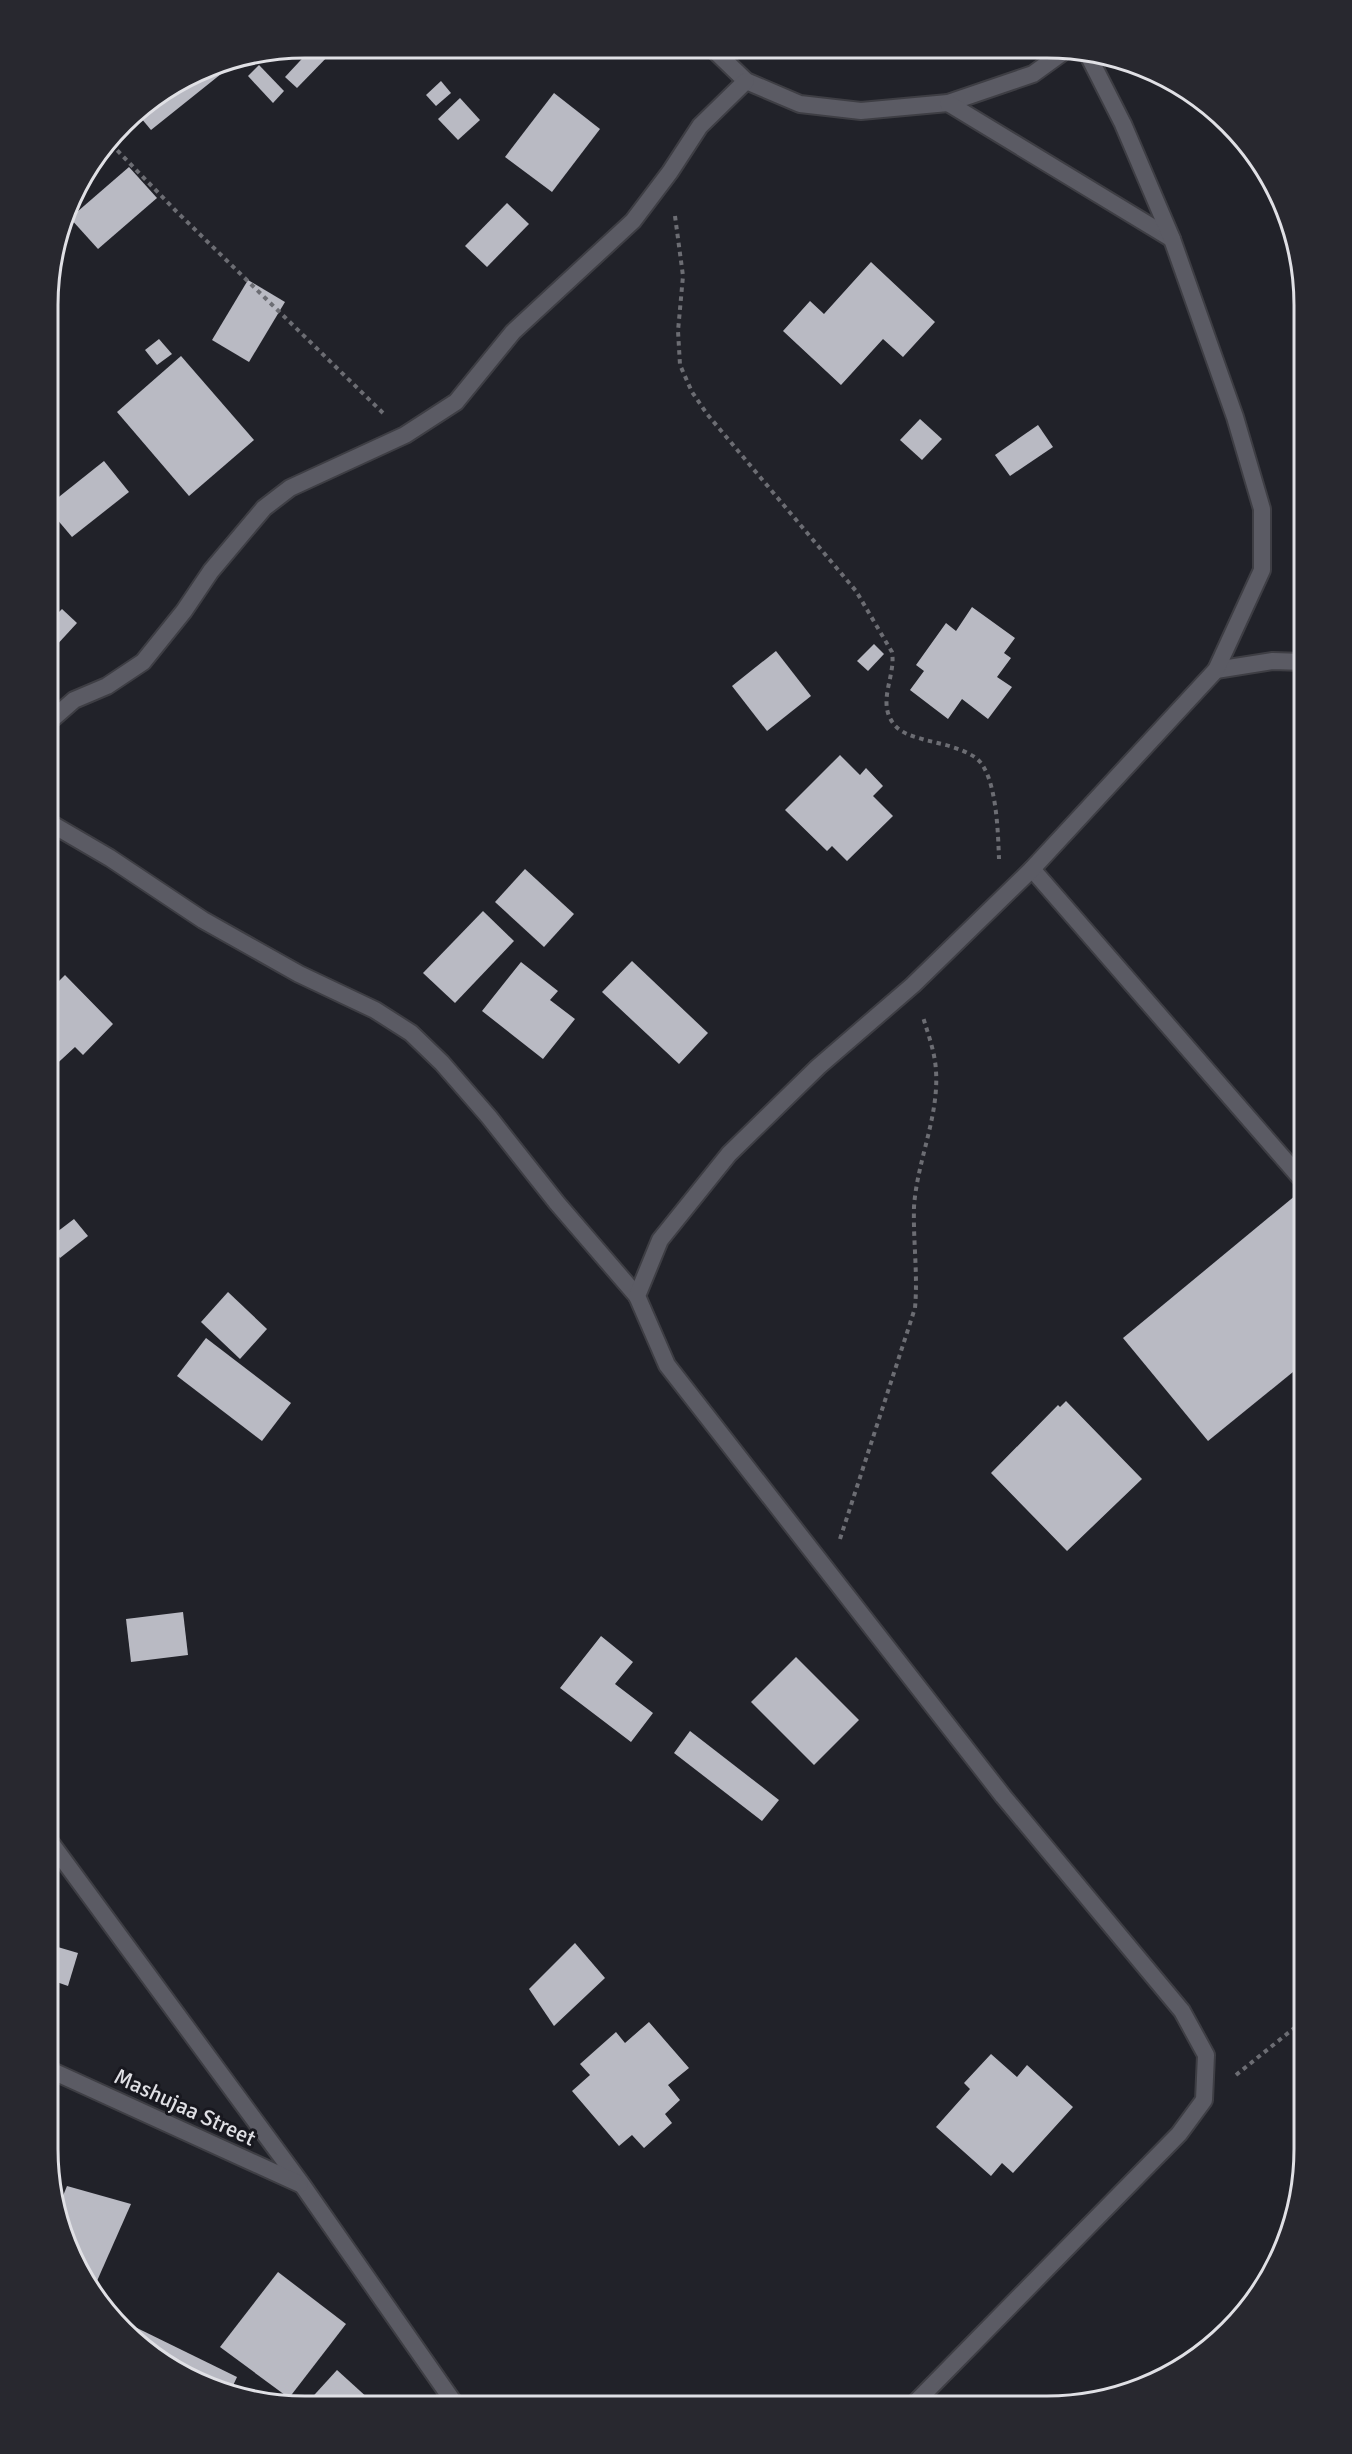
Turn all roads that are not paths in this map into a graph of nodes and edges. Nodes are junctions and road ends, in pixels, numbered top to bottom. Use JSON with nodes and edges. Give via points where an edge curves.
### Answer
{"nodes":[{"id":1,"x":722,"y":58,"type":"edge"},
{"id":2,"x":1055,"y":59,"type":"edge"},
{"id":3,"x":1092,"y":63,"type":"edge"},
{"id":4,"x":746,"y":81,"type":"junction"},
{"id":5,"x":948,"y":103,"type":"junction"},
{"id":6,"x":1172,"y":239,"type":"junction"},
{"id":7,"x":1294,"y":662,"type":"edge"},
{"id":8,"x":1216,"y":670,"type":"junction"},
{"id":9,"x":58,"y":714,"type":"edge"},
{"id":10,"x":58,"y":828,"type":"edge"},
{"id":11,"x":1032,"y":869,"type":"junction"},
{"id":12,"x":1294,"y":1170,"type":"edge"},
{"id":13,"x":637,"y":1296,"type":"junction"},
{"id":14,"x":58,"y":1853,"type":"edge"},
{"id":15,"x":58,"y":2074,"type":"edge"},
{"id":16,"x":303,"y":2186,"type":"junction"},
{"id":17,"x":449,"y":2396,"type":"edge"},
{"id":18,"x":922,"y":2396,"type":"edge"}],
"edges":[{"from":1,"to":4,"type":"street"},
{"from":2,"to":5,"type":"street","via":[[1034,74]]},
{"from":3,"to":6,"type":"street"},
{"from":4,"to":5,"type":"street","via":[[800,104],[861,111]]},
{"from":4,"to":9,"type":"street","via":[[700,126],[633,221],[513,332],[456,402],[405,435],[290,488],[264,508],[142,662],[107,686],[74,700]]},
{"from":5,"to":6,"type":"street"},
{"from":6,"to":8,"type":"street","via":[[1262,509],[1262,570]]},
{"from":7,"to":8,"type":"street"},
{"from":8,"to":11,"type":"street"},
{"from":10,"to":13,"type":"street","via":[[203,920],[299,974],[375,1010],[411,1034],[489,1117]]},
{"from":11,"to":12,"type":"street"},
{"from":11,"to":13,"type":"street","via":[[729,1154],[660,1240]]},
{"from":13,"to":18,"type":"street","via":[[667,1365],[1003,1796],[1182,2011],[1206,2055],[1204,2100],[1179,2134]]},
{"from":14,"to":16,"type":"street"},
{"from":15,"to":16,"type":"street","name":"Mashujaa Street"},
{"from":16,"to":17,"type":"street"}]}
